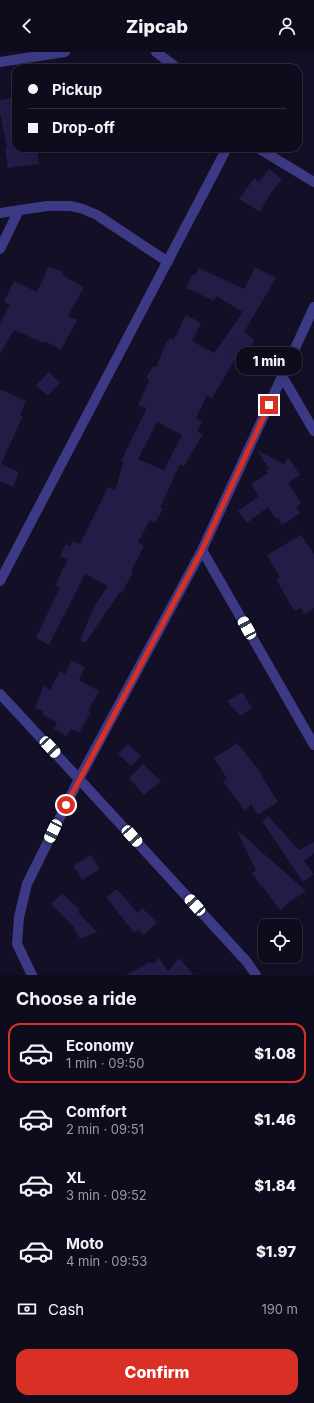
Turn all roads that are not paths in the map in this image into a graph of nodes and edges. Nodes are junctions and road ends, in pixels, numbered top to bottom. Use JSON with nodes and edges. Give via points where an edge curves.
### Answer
{"nodes":[{"id":1,"x":65,"y":52,"type":"edge"},
{"id":2,"x":156,"y":52,"type":"edge"},
{"id":3,"x":0,"y":62,"type":"edge"},
{"id":4,"x":172,"y":64,"type":"edge"},
{"id":5,"x":224,"y":152,"type":"edge"},
{"id":6,"x":265,"y":152,"type":"edge"},
{"id":7,"x":314,"y":182,"type":"edge"},
{"id":8,"x":19,"y":210,"type":"junction"},
{"id":9,"x":0,"y":213,"type":"edge"},
{"id":10,"x":0,"y":250,"type":"edge"},
{"id":11,"x":168,"y":262,"type":"junction"},
{"id":12,"x":314,"y":307,"type":"edge"},
{"id":13,"x":282,"y":376,"type":"junction"},
{"id":14,"x":314,"y":431,"type":"edge"},
{"id":15,"x":202,"y":550,"type":"junction"},
{"id":16,"x":0,"y":581,"type":"edge"},
{"id":17,"x":0,"y":694,"type":"edge"},
{"id":18,"x":314,"y":745,"type":"edge"},
{"id":19,"x":79,"y":779,"type":"junction"},
{"id":20,"x":32,"y":975,"type":"edge"},
{"id":21,"x":256,"y":975,"type":"edge"}],
"edges":[{"from":1,"to":3,"type":"street"},
{"from":2,"to":4,"type":"street"},
{"from":5,"to":11,"type":"street"},
{"from":6,"to":7,"type":"street"},
{"from":8,"to":9,"type":"street"},
{"from":8,"to":10,"type":"street"},
{"from":8,"to":11,"type":"street","via":[[60,205],[83,209],[97,215]]},
{"from":11,"to":16,"type":"street"},
{"from":12,"to":13,"type":"street"},
{"from":13,"to":14,"type":"street"},
{"from":13,"to":15,"type":"street"},
{"from":15,"to":18,"type":"street"},
{"from":15,"to":19,"type":"street"},
{"from":17,"to":19,"type":"street"},
{"from":19,"to":20,"type":"street","via":[[27,884],[19,917],[17,944]]},
{"from":19,"to":21,"type":"street","via":[[247,962]]}]}
